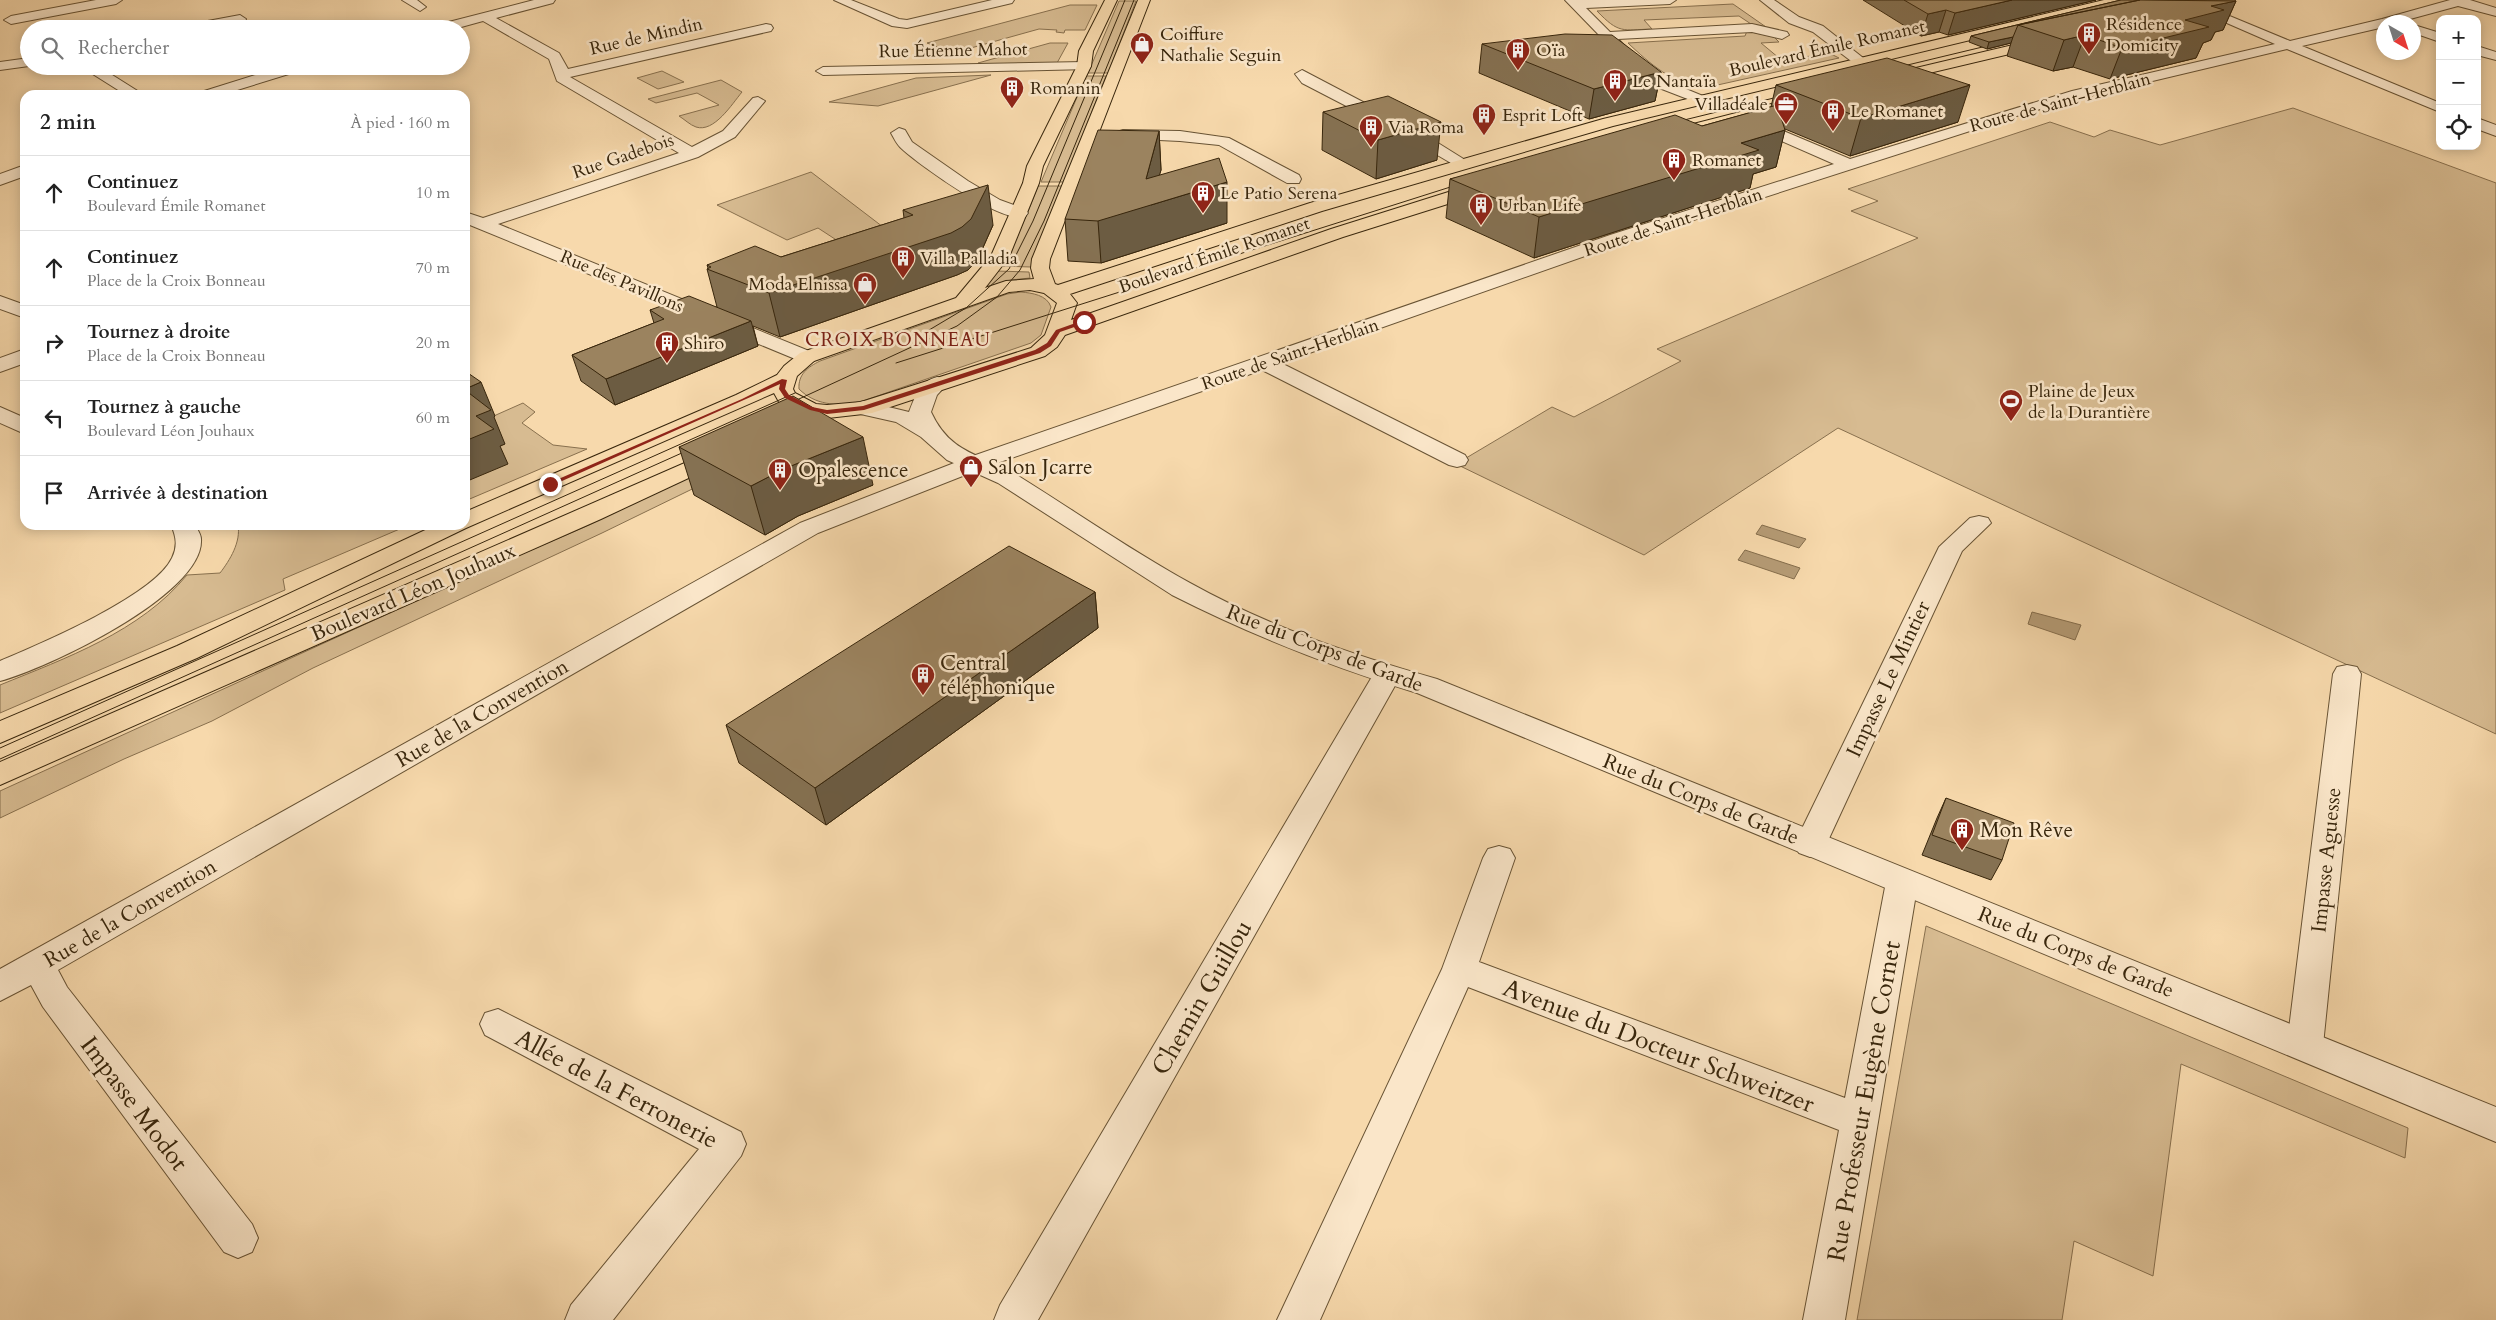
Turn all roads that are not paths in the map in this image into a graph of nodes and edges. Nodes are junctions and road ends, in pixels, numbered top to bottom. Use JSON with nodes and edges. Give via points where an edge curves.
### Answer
{"nodes":[{"id":1,"x":116,"y":0,"type":"edge"},
{"id":2,"x":408,"y":0,"type":"edge"},
{"id":3,"x":508,"y":0,"type":"edge"},
{"id":4,"x":549,"y":0,"type":"edge"},
{"id":5,"x":840,"y":0,"type":"edge"},
{"id":6,"x":1008,"y":0,"type":"edge"},
{"id":7,"x":1111,"y":0,"type":"edge"},
{"id":8,"x":1144,"y":0,"type":"edge"},
{"id":9,"x":1670,"y":0,"type":"edge"},
{"id":10,"x":1766,"y":0,"type":"edge"},
{"id":11,"x":2120,"y":0,"type":"edge"},
{"id":12,"x":2180,"y":0,"type":"edge"},
{"id":13,"x":2462,"y":1,"type":"edge"},
{"id":14,"x":1573,"y":2,"type":"edge"},
{"id":15,"x":2219,"y":2,"type":"edge"},
{"id":16,"x":420,"y":7,"type":"dead end"},
{"id":17,"x":521,"y":7,"type":"junction"},
{"id":18,"x":2197,"y":8,"type":"junction"},
{"id":19,"x":2496,"y":12,"type":"edge"},
{"id":20,"x":2169,"y":15,"type":"edge"},
{"id":21,"x":2413,"y":15,"type":"edge"},
{"id":22,"x":6,"y":16,"type":"edge"},
{"id":23,"x":484,"y":16,"type":"junction"},
{"id":24,"x":240,"y":19,"type":"dead end"},
{"id":25,"x":235,"y":20,"type":"edge"},
{"id":26,"x":470,"y":20,"type":"edge"},
{"id":27,"x":20,"y":25,"type":"edge"},
{"id":28,"x":2376,"y":25,"type":"edge"},
{"id":29,"x":766,"y":28,"type":"dead end"},
{"id":30,"x":2421,"y":31,"type":"edge"},
{"id":31,"x":1782,"y":35,"type":"dead end"},
{"id":32,"x":1606,"y":36,"type":"junction"},
{"id":33,"x":2067,"y":36,"type":"edge"},
{"id":34,"x":2436,"y":37,"type":"edge"},
{"id":35,"x":2286,"y":45,"type":"junction"},
{"id":36,"x":2481,"y":51,"type":"edge"},
{"id":37,"x":2496,"y":56,"type":"edge"},
{"id":38,"x":1860,"y":61,"type":"junction"},
{"id":39,"x":20,"y":63,"type":"edge"},
{"id":40,"x":0,"y":66,"type":"edge"},
{"id":41,"x":1084,"y":66,"type":"junction"},
{"id":42,"x":823,"y":71,"type":"dead end"},
{"id":43,"x":563,"y":74,"type":"junction"},
{"id":44,"x":1302,"y":74,"type":"dead end"},
{"id":45,"x":103,"y":75,"type":"edge"},
{"id":46,"x":249,"y":75,"type":"edge"},
{"id":47,"x":1870,"y":83,"type":"edge"},
{"id":48,"x":128,"y":90,"type":"edge"},
{"id":49,"x":217,"y":90,"type":"edge"},
{"id":50,"x":1822,"y":95,"type":"edge"},
{"id":51,"x":1698,"y":99,"type":"junction"},
{"id":52,"x":758,"y":100,"type":"dead end"},
{"id":53,"x":2436,"y":106,"type":"edge"},
{"id":54,"x":1735,"y":116,"type":"junction"},
{"id":55,"x":2481,"y":125,"type":"edge"},
{"id":56,"x":2496,"y":131,"type":"edge"},
{"id":57,"x":899,"y":133,"type":"dead end"},
{"id":58,"x":1089,"y":135,"type":"junction"},
{"id":59,"x":1650,"y":140,"type":"edge"},
{"id":60,"x":692,"y":154,"type":"junction"},
{"id":61,"x":1462,"y":163,"type":"junction"},
{"id":62,"x":1850,"y":165,"type":"junction"},
{"id":63,"x":20,"y":172,"type":"edge"},
{"id":64,"x":1293,"y":179,"type":"dead end"},
{"id":65,"x":0,"y":180,"type":"edge"},
{"id":66,"x":1502,"y":182,"type":"edge"},
{"id":67,"x":1020,"y":213,"type":"junction"},
{"id":68,"x":470,"y":218,"type":"edge"},
{"id":69,"x":485,"y":223,"type":"junction"},
{"id":70,"x":1052,"y":289,"type":"junction"},
{"id":71,"x":0,"y":302,"type":"edge"},
{"id":72,"x":964,"y":302,"type":"junction"},
{"id":73,"x":20,"y":310,"type":"edge"},
{"id":74,"x":1058,"y":331,"type":"junction"},
{"id":75,"x":20,"y":357,"type":"edge"},
{"id":76,"x":807,"y":357,"type":"junction"},
{"id":77,"x":1264,"y":363,"type":"junction"},
{"id":78,"x":0,"y":366,"type":"edge"},
{"id":79,"x":784,"y":380,"type":"junction"},
{"id":80,"x":937,"y":383,"type":"junction"},
{"id":81,"x":864,"y":408,"type":"junction"},
{"id":82,"x":827,"y":412,"type":"junction"},
{"id":83,"x":0,"y":414,"type":"edge"},
{"id":84,"x":15,"y":426,"type":"edge"},
{"id":85,"x":929,"y":432,"type":"junction"},
{"id":86,"x":765,"y":433,"type":"edge"},
{"id":87,"x":740,"y":445,"type":"edge"},
{"id":88,"x":1457,"y":460,"type":"dead end"},
{"id":89,"x":975,"y":463,"type":"junction"},
{"id":90,"x":470,"y":519,"type":"edge"},
{"id":91,"x":1979,"y":523,"type":"dead end"},
{"id":92,"x":185,"y":530,"type":"edge"},
{"id":93,"x":445,"y":530,"type":"edge"},
{"id":94,"x":0,"y":672,"type":"edge"},
{"id":95,"x":2347,"y":674,"type":"dead end"},
{"id":96,"x":1387,"y":675,"type":"junction"},
{"id":97,"x":0,"y":733,"type":"edge"},
{"id":98,"x":0,"y":774,"type":"edge"},
{"id":99,"x":1810,"y":845,"type":"junction"},
{"id":100,"x":1500,"y":858,"type":"dead end"},
{"id":101,"x":1902,"y":882,"type":"junction"},
{"id":102,"x":38,"y":965,"type":"junction"},
{"id":103,"x":1459,"y":969,"type":"junction"},
{"id":104,"x":0,"y":986,"type":"edge"},
{"id":105,"x":498,"y":1024,"type":"dead end"},
{"id":106,"x":2306,"y":1045,"type":"junction"},
{"id":107,"x":1859,"y":1121,"type":"junction"},
{"id":108,"x":2496,"y":1125,"type":"edge"},
{"id":109,"x":238,"y":1238,"type":"dead end"},
{"id":110,"x":586,"y":1320,"type":"edge"},
{"id":111,"x":1015,"y":1320,"type":"edge"},
{"id":112,"x":1298,"y":1320,"type":"edge"},
{"id":113,"x":1824,"y":1320,"type":"edge"}],
"edges":[{"from":1,"to":22,"type":"street"},
{"from":2,"to":16,"type":"street"},
{"from":3,"to":17,"type":"street"},
{"from":4,"to":17,"type":"street"},
{"from":5,"to":6,"type":"street","via":[[907,24]]},
{"from":7,"to":41,"type":"main road","via":[[1086,50]]},
{"from":8,"to":58,"type":"main road"},
{"from":9,"to":14,"type":"street"},
{"from":10,"to":38,"type":"street","via":[[1794,20],[1818,29]]},
{"from":11,"to":38,"type":"main road","name":"Boulevard Émile Romanet"},
{"from":12,"to":18,"type":"street"},
{"from":13,"to":19,"type":"street"},
{"from":13,"to":21,"type":"street","name":"Route de Saint-Herblain"},
{"from":14,"to":32,"type":"street"},
{"from":15,"to":18,"type":"main road"},
{"from":17,"to":23,"type":"street"},
{"from":18,"to":20,"type":"main road"},
{"from":18,"to":35,"type":"street"},
{"from":22,"to":27,"type":"street"},
{"from":23,"to":26,"type":"street"},
{"from":23,"to":43,"type":"street","via":[[554,56]]},
{"from":24,"to":25,"type":"street"},
{"from":28,"to":35,"type":"street","name":"Route de Saint-Herblain"},
{"from":29,"to":43,"type":"street","name":"Rue de Mindin"},
{"from":30,"to":34,"type":"street"},
{"from":31,"to":32,"type":"street","via":[[1752,28]]},
{"from":32,"to":51,"type":"street","via":[[1659,83]]},
{"from":33,"to":47,"type":"main road"},
{"from":35,"to":53,"type":"street"},
{"from":35,"to":62,"type":"street","name":"Route de Saint-Herblain","via":[[2077,94]]},
{"from":36,"to":37,"type":"street"},
{"from":38,"to":51,"type":"main road","name":"Boulevard Émile Romanet"},
{"from":39,"to":40,"type":"street"},
{"from":41,"to":42,"type":"street","name":"Rue Étienne Mahot"},
{"from":41,"to":67,"type":"main road","via":[[1035,166]]},
{"from":43,"to":60,"type":"street","via":[[562,78]]},
{"from":44,"to":61,"type":"street","via":[[1307,80]]},
{"from":45,"to":48,"type":"street"},
{"from":46,"to":49,"type":"street"},
{"from":50,"to":54,"type":"main road"},
{"from":51,"to":61,"type":"main road","name":"Boulevard Émile Romanet"},
{"from":52,"to":60,"type":"street","name":"Rue Gadebois","via":[[729,134]]},
{"from":54,"to":59,"type":"main road"},
{"from":54,"to":62,"type":"street"},
{"from":55,"to":56,"type":"street"},
{"from":57,"to":67,"type":"street","via":[[906,145],[988,200],[1010,212]]},
{"from":58,"to":64,"type":"street","via":[[1180,136],[1223,141]]},
{"from":58,"to":70,"type":"main road","via":[[1041,259],[1040,268]]},
{"from":60,"to":69,"type":"street","name":"Rue Gadebois"},
{"from":61,"to":70,"type":"main road","name":"Boulevard Émile Romanet"},
{"from":62,"to":77,"type":"street","name":"Route de Saint-Herblain","via":[[1616,239]]},
{"from":63,"to":65,"type":"street"},
{"from":66,"to":74,"type":"main road","name":"Boulevard Émile Romanet","via":[[1337,233]]},
{"from":67,"to":72,"type":"main road","via":[[1000,257]]},
{"from":68,"to":69,"type":"street","name":"Rue des Pavillons"},
{"from":69,"to":76,"type":"street","name":"Rue des Pavillons"},
{"from":70,"to":72,"type":"main road","via":[[1030,284],[1006,287]]},
{"from":70,"to":74,"type":"main road","via":[[1067,303]]},
{"from":71,"to":73,"type":"street"},
{"from":72,"to":76,"type":"main road"},
{"from":74,"to":80,"type":"main road","via":[[1038,352]]},
{"from":75,"to":78,"type":"street"},
{"from":76,"to":79,"type":"main road"},
{"from":77,"to":88,"type":"street"},
{"from":77,"to":89,"type":"street","name":"Route de Saint-Herblain"},
{"from":79,"to":82,"type":"main road","via":[[782,389],[787,397]]},
{"from":79,"to":90,"type":"main road"},
{"from":80,"to":81,"type":"main road"},
{"from":80,"to":85,"type":"street","via":[[927,393],[920,412]]},
{"from":81,"to":82,"type":"main road"},
{"from":81,"to":85,"type":"street","name":"Rue du Corps de Garde","via":[[903,417]]},
{"from":82,"to":86,"type":"main road"},
{"from":83,"to":84,"type":"street"},
{"from":85,"to":89,"type":"street","name":"Rue du Corps de Garde","via":[[956,454]]},
{"from":87,"to":98,"type":"main road","name":"Boulevard Léon Jouhaux","via":[[592,514]]},
{"from":89,"to":96,"type":"street","name":"Rue du Corps de Garde","via":[[1006,478],[1181,589],[1228,612]]},
{"from":89,"to":102,"type":"street","name":"Rue de la Convention","via":[[808,528]]},
{"from":91,"to":99,"type":"street","name":"Impasse Le Mintier","via":[[1951,547]]},
{"from":92,"to":94,"type":"street","via":[[189,540],[185,557],[170,577],[148,595],[110,622]]},
{"from":93,"to":97,"type":"main road","name":"Boulevard Léon Jouhaux","via":[[187,652]]},
{"from":95,"to":106,"type":"street","name":"Impasse Aguesse"},
{"from":96,"to":99,"type":"street","name":"Rue du Corps de Garde","via":[[1427,686]]},
{"from":96,"to":111,"type":"street","name":"Chemin Guillou"},
{"from":99,"to":101,"type":"street","name":"Rue du Corps de Garde"},
{"from":100,"to":103,"type":"street"},
{"from":101,"to":106,"type":"street","name":"Rue du Corps de Garde"},
{"from":101,"to":107,"type":"street","name":"Rue Professeur Eugène Cornet"},
{"from":102,"to":104,"type":"street","name":"Rue de la Convention"},
{"from":102,"to":109,"type":"street","name":"Impasse Modot","via":[[55,997]]},
{"from":103,"to":107,"type":"street","name":"Avenue du Docteur Schweitzer"},
{"from":103,"to":112,"type":"street"},
{"from":105,"to":110,"type":"street","name":"Allée de la Ferronerie","via":[[727,1144]]},
{"from":106,"to":108,"type":"street","name":"Rue du Corps de Garde"},
{"from":107,"to":113,"type":"street","name":"Rue Professeur Eugène Cornet"}]}
